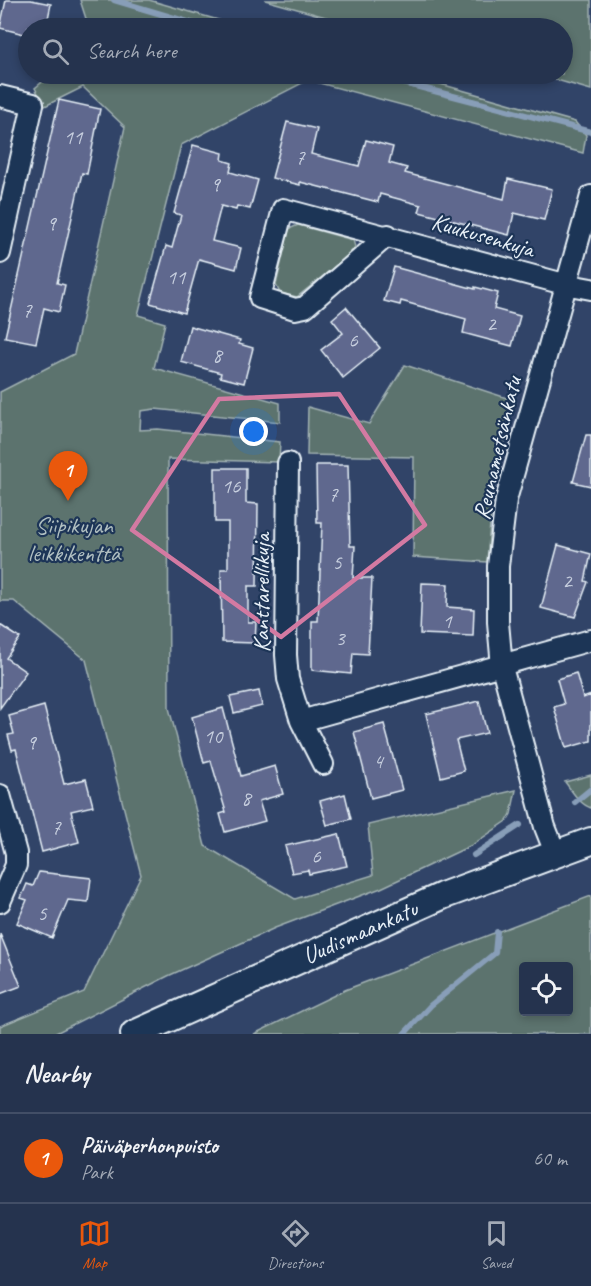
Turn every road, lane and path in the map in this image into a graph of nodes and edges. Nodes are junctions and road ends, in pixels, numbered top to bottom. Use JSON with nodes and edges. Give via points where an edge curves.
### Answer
{"nodes":[{"id":1,"x":0,"y":96,"type":"edge"},
{"id":2,"x":591,"y":196,"type":"edge"},
{"id":3,"x":388,"y":236,"type":"junction"},
{"id":4,"x":0,"y":253,"type":"edge"},
{"id":5,"x":564,"y":284,"type":"junction"},
{"id":6,"x":591,"y":290,"type":"edge"},
{"id":7,"x":288,"y":463,"type":"dead end"},
{"id":8,"x":591,"y":640,"type":"edge"},
{"id":9,"x":502,"y":666,"type":"junction"},
{"id":10,"x":301,"y":721,"type":"junction"},
{"id":11,"x":323,"y":764,"type":"dead end"},
{"id":12,"x":0,"y":795,"type":"edge"},
{"id":13,"x":591,"y":841,"type":"edge"},
{"id":14,"x":556,"y":855,"type":"junction"},
{"id":15,"x":0,"y":902,"type":"edge"},
{"id":16,"x":134,"y":1034,"type":"edge"}],
"edges":[{"from":1,"to":4,"type":"street","via":[[33,104]]},
{"from":2,"to":5,"type":"street","name":"Reunametsänkatu"},
{"from":3,"to":3,"type":"street","name":"Kuukusenkuja","via":[[305,307],[295,309],[260,298],[283,209]]},
{"from":3,"to":5,"type":"street","name":"Kuukusenkuja"},
{"from":5,"to":6,"type":"street","name":"Kuukusenkuja"},
{"from":5,"to":9,"type":"street","name":"Reunametsänkatu","via":[[506,500],[498,566]]},
{"from":7,"to":10,"type":"street","name":"Kanttarellikuja","via":[[286,655],[288,679]]},
{"from":8,"to":9,"type":"street"},
{"from":9,"to":10,"type":"street"},
{"from":9,"to":14,"type":"street","name":"Reunametsänkatu","via":[[545,828]]},
{"from":10,"to":11,"type":"street","name":"Kanttarellikuja"},
{"from":12,"to":15,"type":"street","via":[[16,864]]},
{"from":13,"to":14,"type":"street","name":"Uudismaankatu"},
{"from":14,"to":16,"type":"street","name":"Uudismaankatu","via":[[442,896]]}]}
